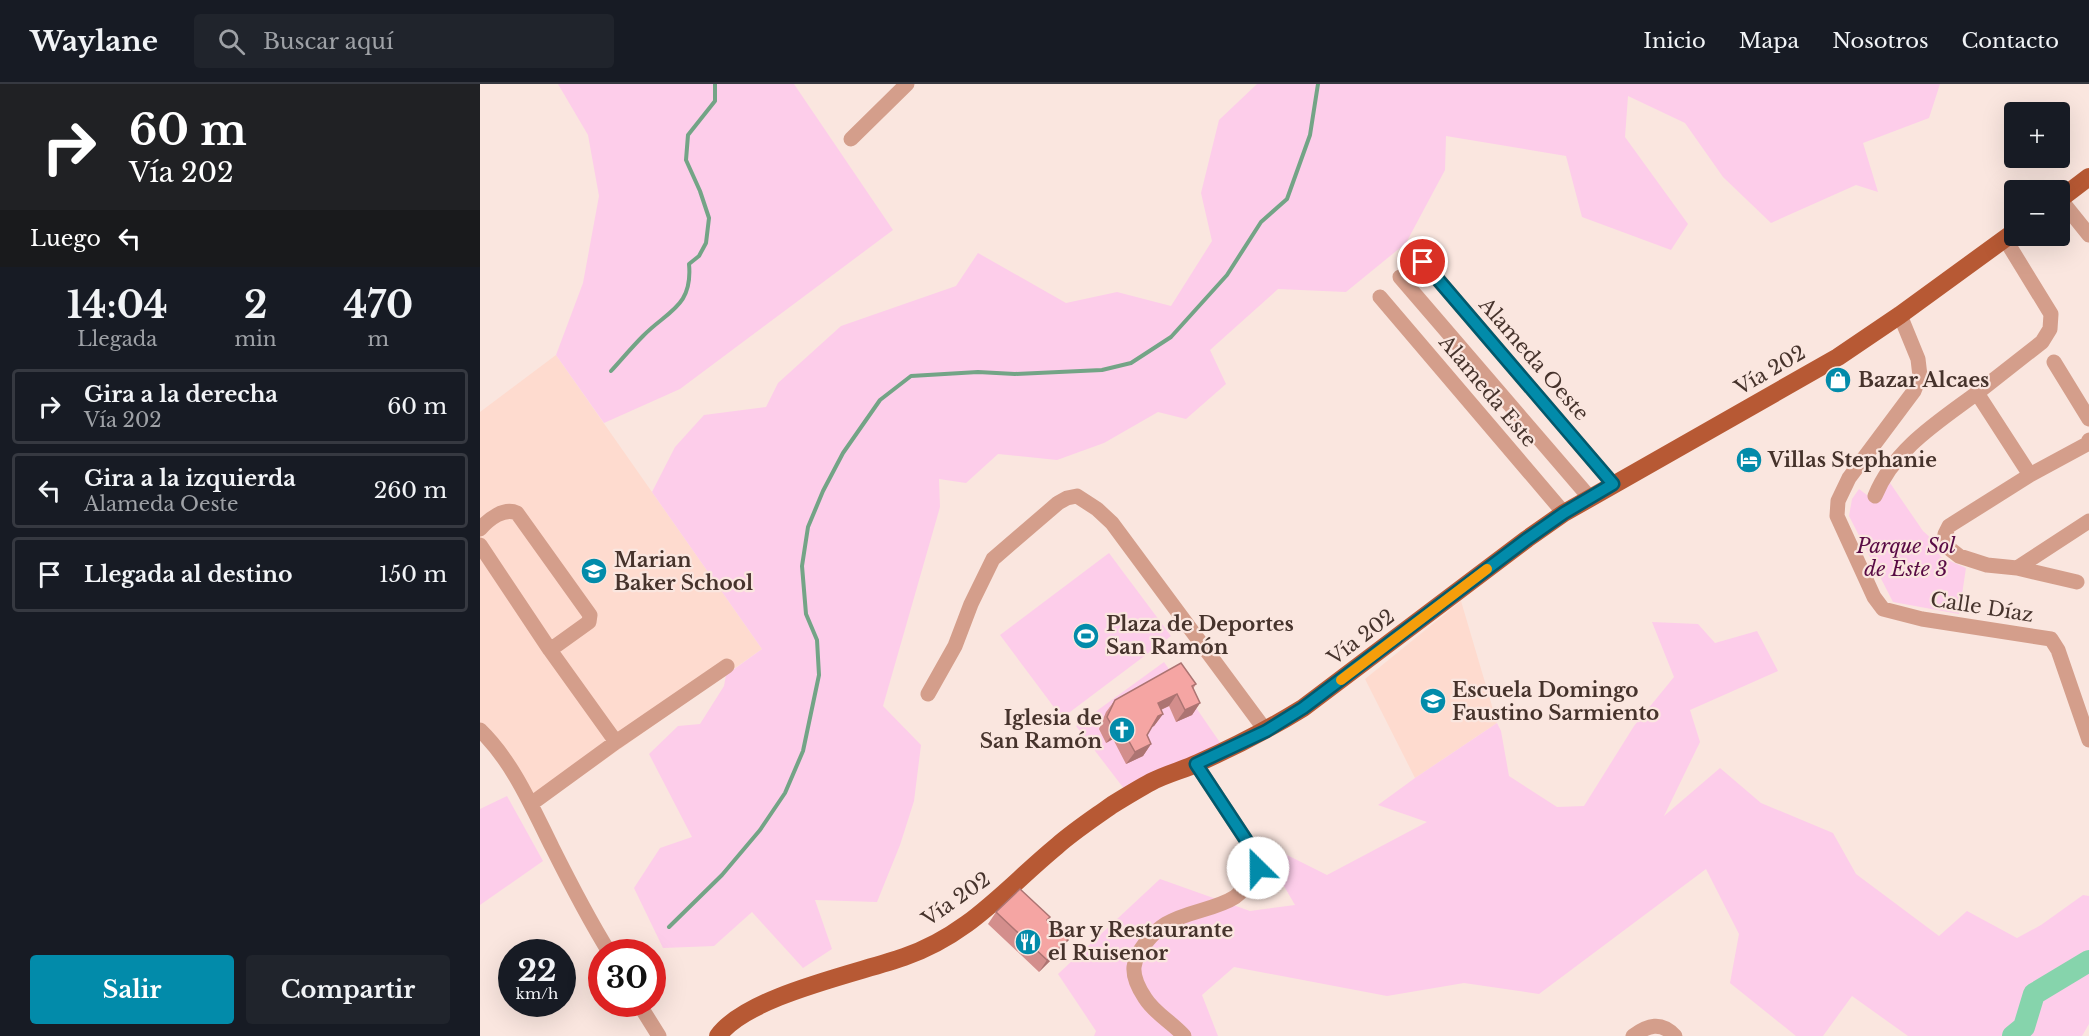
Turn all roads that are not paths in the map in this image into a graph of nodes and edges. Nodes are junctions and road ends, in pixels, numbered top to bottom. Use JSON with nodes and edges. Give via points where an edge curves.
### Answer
{"nodes":[{"id":1,"x":907,"y":84,"type":"edge"},
{"id":2,"x":891,"y":90,"type":"edge"},
{"id":3,"x":850,"y":139,"type":"dead end"},
{"id":4,"x":2089,"y":177,"type":"edge"},
{"id":5,"x":2070,"y":191,"type":"edge"},
{"id":6,"x":2070,"y":211,"type":"edge"},
{"id":7,"x":2089,"y":235,"type":"edge"},
{"id":8,"x":2004,"y":240,"type":"edge"},
{"id":9,"x":2015,"y":246,"type":"edge"},
{"id":10,"x":1423,"y":262,"type":"dead end"},
{"id":11,"x":1400,"y":277,"type":"dead end"},
{"id":12,"x":1380,"y":297,"type":"dead end"},
{"id":13,"x":1900,"y":315,"type":"junction"},
{"id":14,"x":2054,"y":363,"type":"dead end"},
{"id":15,"x":1977,"y":393,"type":"junction"},
{"id":16,"x":2089,"y":419,"type":"edge"},
{"id":17,"x":2089,"y":440,"type":"edge"},
{"id":18,"x":2030,"y":475,"type":"junction"},
{"id":19,"x":1613,"y":484,"type":"junction"},
{"id":20,"x":1875,"y":496,"type":"dead end"},
{"id":21,"x":1590,"y":498,"type":"junction"},
{"id":22,"x":1564,"y":513,"type":"junction"},
{"id":23,"x":2089,"y":520,"type":"edge"},
{"id":24,"x":480,"y":529,"type":"edge"},
{"id":25,"x":480,"y":545,"type":"edge"},
{"id":26,"x":2017,"y":568,"type":"junction"},
{"id":27,"x":2078,"y":582,"type":"dead end"},
{"id":28,"x":550,"y":650,"type":"junction"},
{"id":29,"x":727,"y":666,"type":"dead end"},
{"id":30,"x":928,"y":694,"type":"dead end"},
{"id":31,"x":480,"y":730,"type":"edge"},
{"id":32,"x":1266,"y":731,"type":"junction"},
{"id":33,"x":2089,"y":740,"type":"edge"},
{"id":34,"x":616,"y":742,"type":"junction"},
{"id":35,"x":1196,"y":764,"type":"junction"},
{"id":36,"x":531,"y":804,"type":"junction"},
{"id":37,"x":601,"y":939,"type":"edge"},
{"id":38,"x":648,"y":1017,"type":"edge"},
{"id":39,"x":660,"y":1036,"type":"edge"},
{"id":40,"x":718,"y":1036,"type":"edge"},
{"id":41,"x":1184,"y":1036,"type":"edge"},
{"id":42,"x":1633,"y":1036,"type":"edge"},
{"id":43,"x":1675,"y":1036,"type":"edge"}],
"edges":[{"from":1,"to":2,"type":"street"},
{"from":2,"to":3,"type":"street"},
{"from":4,"to":5,"type":"main road"},
{"from":6,"to":7,"type":"street"},
{"from":8,"to":13,"type":"main road","name":"Vía 202"},
{"from":9,"to":15,"type":"street","via":[[2051,314],[2050,329],[2042,342]]},
{"from":10,"to":19,"type":"street","name":"Alameda Oeste"},
{"from":11,"to":21,"type":"street"},
{"from":12,"to":22,"type":"street","name":"Alameda Este"},
{"from":13,"to":19,"type":"main road","name":"Vía 202","via":[[1829,362]]},
{"from":13,"to":33,"type":"street","name":"Calle Díaz","via":[[1918,359],[1920,376],[1914,391],[1849,478],[1838,501],[1837,516],[1882,609],[2051,639]]},
{"from":14,"to":16,"type":"street"},
{"from":15,"to":18,"type":"street"},
{"from":15,"to":20,"type":"street","via":[[1922,434],[1883,478]]},
{"from":17,"to":18,"type":"street"},
{"from":18,"to":26,"type":"street","via":[[1949,526],[1945,534],[1945,542],[1959,556]]},
{"from":19,"to":21,"type":"main road","name":"Vía 202"},
{"from":21,"to":22,"type":"main road","name":"Vía 202"},
{"from":22,"to":32,"type":"main road","name":"Vía 202","via":[[1318,697]]},
{"from":23,"to":26,"type":"street"},
{"from":24,"to":28,"type":"street","via":[[499,514],[511,510],[517,513],[591,615],[589,622]]},
{"from":25,"to":28,"type":"street"},
{"from":26,"to":27,"type":"street"},
{"from":28,"to":34,"type":"street"},
{"from":29,"to":34,"type":"street"},
{"from":30,"to":32,"type":"street","via":[[955,646],[993,559],[1058,503],[1077,496],[1112,524]]},
{"from":31,"to":36,"type":"street","via":[[490,739]]},
{"from":32,"to":35,"type":"main road","name":"Vía 202"},
{"from":34,"to":36,"type":"street"},
{"from":35,"to":40,"type":"main road","name":"Vía 202","via":[[1152,782],[1112,806],[1058,845],[952,935],[906,956],[754,1008],[733,1020]]},
{"from":35,"to":41,"type":"street","via":[[1252,849],[1258,868],[1251,882],[1235,897],[1167,923],[1139,953],[1134,968],[1143,995],[1153,1010]]},
{"from":36,"to":37,"type":"street"},
{"from":38,"to":39,"type":"street"},
{"from":42,"to":43,"type":"street","via":[[1644,1027],[1656,1025],[1669,1029]]}]}
